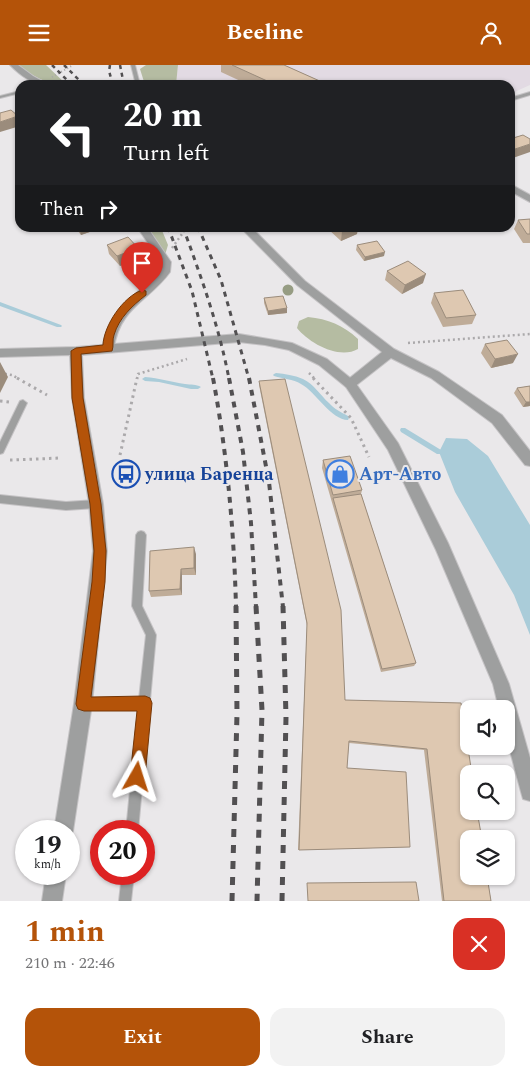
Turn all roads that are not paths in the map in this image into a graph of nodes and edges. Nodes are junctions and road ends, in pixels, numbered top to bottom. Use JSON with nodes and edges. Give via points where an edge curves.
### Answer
{"nodes":[{"id":1,"x":14,"y":65,"type":"edge"},
{"id":2,"x":133,"y":65,"type":"edge"},
{"id":3,"x":33,"y":80,"type":"edge"},
{"id":4,"x":137,"y":80,"type":"edge"},
{"id":5,"x":15,"y":93,"type":"edge"},
{"id":6,"x":530,"y":93,"type":"edge"},
{"id":7,"x":0,"y":97,"type":"edge"},
{"id":8,"x":515,"y":98,"type":"edge"},
{"id":9,"x":515,"y":190,"type":"edge"},
{"id":10,"x":530,"y":199,"type":"edge"},
{"id":11,"x":145,"y":232,"type":"edge"},
{"id":12,"x":250,"y":232,"type":"edge"},
{"id":13,"x":108,"y":348,"type":"junction"},
{"id":14,"x":76,"y":351,"type":"junction"},
{"id":15,"x":390,"y":352,"type":"junction"},
{"id":16,"x":0,"y":353,"type":"edge"},
{"id":17,"x":350,"y":384,"type":"junction"},
{"id":18,"x":23,"y":403,"type":"dead end"},
{"id":19,"x":0,"y":451,"type":"edge"},
{"id":20,"x":530,"y":461,"type":"edge"},
{"id":21,"x":0,"y":499,"type":"edge"},
{"id":22,"x":96,"y":504,"type":"junction"},
{"id":23,"x":141,"y":535,"type":"dead end"},
{"id":24,"x":145,"y":703,"type":"junction"},
{"id":25,"x":84,"y":704,"type":"junction"},
{"id":26,"x":530,"y":791,"type":"edge"},
{"id":27,"x":65,"y":820,"type":"edge"},
{"id":28,"x":133,"y":820,"type":"edge"},
{"id":29,"x":54,"y":885,"type":"edge"},
{"id":30,"x":127,"y":885,"type":"edge"},
{"id":31,"x":52,"y":901,"type":"edge"},
{"id":32,"x":125,"y":901,"type":"edge"}],
"edges":[{"from":1,"to":3,"type":"street"},
{"from":2,"to":4,"type":"lane"},
{"from":5,"to":7,"type":"lane"},
{"from":6,"to":8,"type":"lane"},
{"from":9,"to":10,"type":"street"},
{"from":11,"to":13,"type":"street","via":[[166,262],[164,272],[116,319],[108,337]]},
{"from":12,"to":15,"type":"street","via":[[301,283]]},
{"from":13,"to":14,"type":"street"},
{"from":13,"to":17,"type":"street","via":[[239,338],[265,341],[292,347],[323,362]]},
{"from":14,"to":16,"type":"street"},
{"from":14,"to":22,"type":"street","via":[[78,398]]},
{"from":15,"to":17,"type":"street"},
{"from":15,"to":20,"type":"street","via":[[435,375],[497,419]]},
{"from":17,"to":26,"type":"street","via":[[393,447],[443,547],[501,683]]},
{"from":18,"to":19,"type":"lane"},
{"from":21,"to":22,"type":"lane","via":[[66,506]]},
{"from":22,"to":25,"type":"street","via":[[100,551]]},
{"from":23,"to":24,"type":"lane","via":[[137,607],[151,635]]},
{"from":24,"to":25,"type":"lane"},
{"from":24,"to":28,"type":"lane"},
{"from":25,"to":27,"type":"street"},
{"from":29,"to":31,"type":"street"},
{"from":30,"to":32,"type":"lane"}]}
